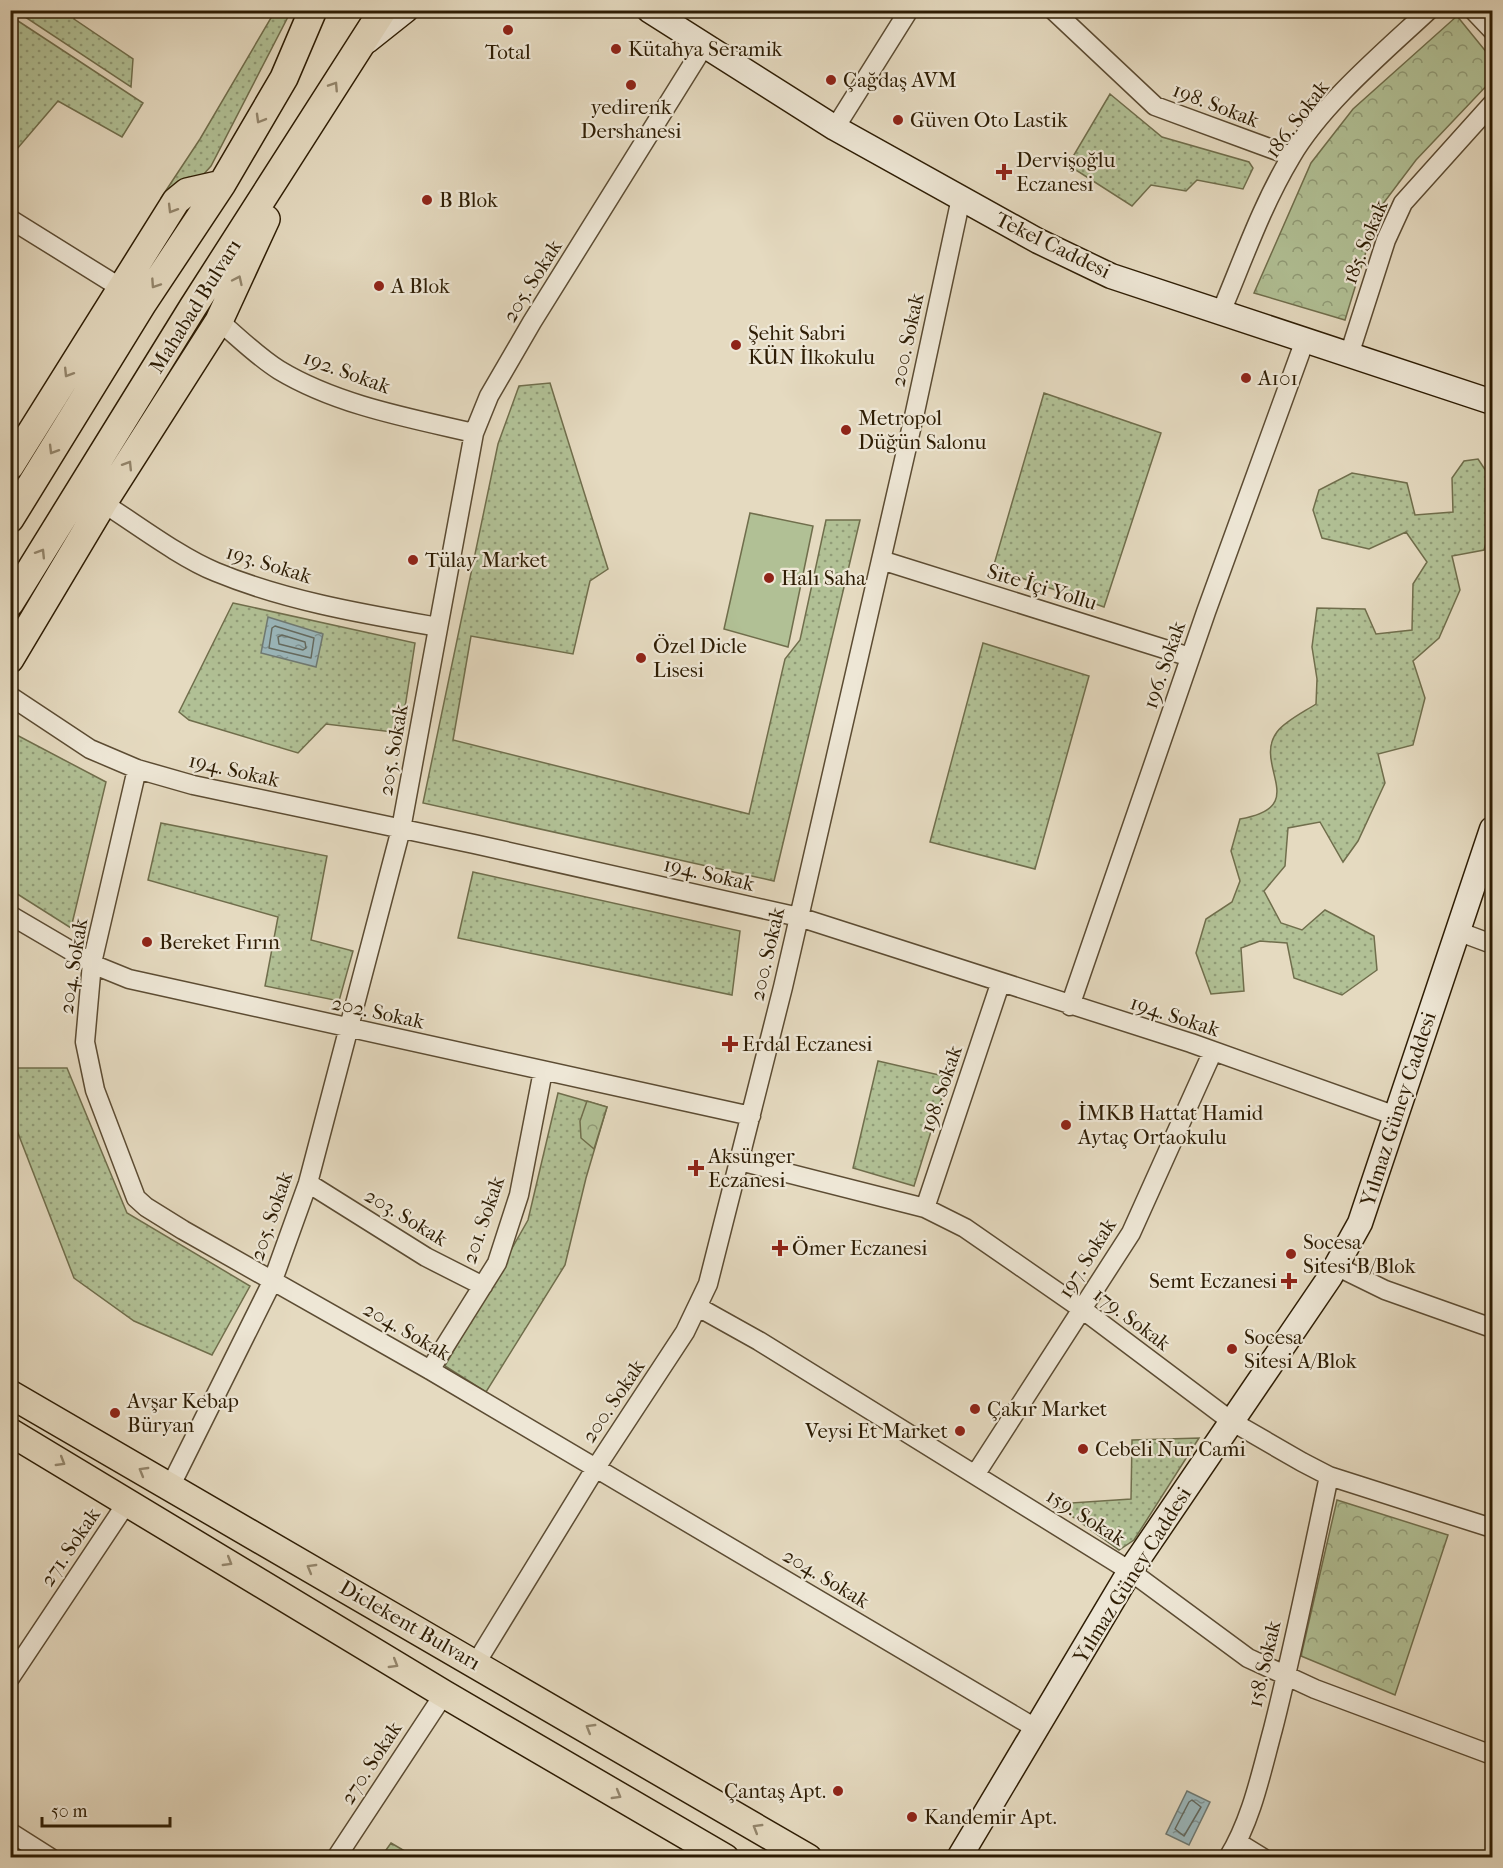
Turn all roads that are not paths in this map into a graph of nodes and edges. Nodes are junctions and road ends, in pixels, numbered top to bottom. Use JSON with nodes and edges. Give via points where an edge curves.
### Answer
{"nodes":[{"id":1,"x":383,"y":10,"type":"edge"},
{"id":2,"x":405,"y":10,"type":"edge"},
{"id":3,"x":649,"y":10,"type":"edge"},
{"id":4,"x":909,"y":10,"type":"edge"},
{"id":5,"x":1053,"y":10,"type":"edge"},
{"id":6,"x":1429,"y":10,"type":"edge"},
{"id":7,"x":1473,"y":10,"type":"edge"},
{"id":8,"x":310,"y":15,"type":"edge"},
{"id":9,"x":1492,"y":30,"type":"edge"},
{"id":10,"x":360,"y":46,"type":"junction"},
{"id":11,"x":704,"y":46,"type":"junction"},
{"id":12,"x":1492,"y":104,"type":"edge"},
{"id":13,"x":313,"y":119,"type":"junction"},
{"id":14,"x":835,"y":128,"type":"junction"},
{"id":15,"x":1291,"y":156,"type":"junction"},
{"id":16,"x":222,"y":184,"type":"junction"},
{"id":17,"x":961,"y":198,"type":"junction"},
{"id":18,"x":10,"y":219,"type":"edge"},
{"id":19,"x":121,"y":288,"type":"junction"},
{"id":20,"x":1221,"y":312,"type":"junction"},
{"id":21,"x":219,"y":321,"type":"junction"},
{"id":22,"x":1305,"y":340,"type":"junction"},
{"id":23,"x":1349,"y":355,"type":"junction"},
{"id":24,"x":1492,"y":402,"type":"edge"},
{"id":25,"x":474,"y":433,"type":"junction"},
{"id":26,"x":10,"y":466,"type":"edge"},
{"id":27,"x":103,"y":503,"type":"junction"},
{"id":28,"x":10,"y":519,"type":"edge"},
{"id":29,"x":881,"y":560,"type":"junction"},
{"id":30,"x":10,"y":603,"type":"edge"},
{"id":31,"x":438,"y":627,"type":"junction"},
{"id":32,"x":1190,"y":657,"type":"junction"},
{"id":33,"x":10,"y":658,"type":"edge"},
{"id":34,"x":10,"y":696,"type":"edge"},
{"id":35,"x":137,"y":769,"type":"junction"},
{"id":36,"x":401,"y":828,"type":"junction"},
{"id":37,"x":1492,"y":829,"type":"edge"},
{"id":38,"x":10,"y":915,"type":"edge"},
{"id":39,"x":799,"y":917,"type":"junction"},
{"id":40,"x":1457,"y":931,"type":"junction"},
{"id":41,"x":1492,"y":944,"type":"edge"},
{"id":42,"x":92,"y":963,"type":"junction"},
{"id":43,"x":1000,"y":984,"type":"junction"},
{"id":44,"x":1070,"y":1006,"type":"junction"},
{"id":45,"x":350,"y":1029,"type":"junction"},
{"id":46,"x":1213,"y":1052,"type":"junction"},
{"id":47,"x":543,"y":1071,"type":"junction"},
{"id":48,"x":751,"y":1116,"type":"junction"},
{"id":49,"x":1396,"y":1116,"type":"junction"},
{"id":50,"x":740,"y":1161,"type":"junction"},
{"id":51,"x":308,"y":1183,"type":"junction"},
{"id":52,"x":925,"y":1208,"type":"junction"},
{"id":53,"x":1336,"y":1266,"type":"junction"},
{"id":54,"x":273,"y":1280,"type":"junction"},
{"id":55,"x":483,"y":1286,"type":"junction"},
{"id":56,"x":698,"y":1307,"type":"junction"},
{"id":57,"x":1082,"y":1309,"type":"junction"},
{"id":58,"x":1492,"y":1328,"type":"edge"},
{"id":59,"x":430,"y":1370,"type":"junction"},
{"id":60,"x":10,"y":1394,"type":"edge"},
{"id":61,"x":1231,"y":1421,"type":"junction"},
{"id":62,"x":10,"y":1432,"type":"edge"},
{"id":63,"x":596,"y":1468,"type":"junction"},
{"id":64,"x":975,"y":1475,"type":"junction"},
{"id":65,"x":1329,"y":1476,"type":"junction"},
{"id":66,"x":170,"y":1487,"type":"junction"},
{"id":67,"x":128,"y":1501,"type":"junction"},
{"id":68,"x":1492,"y":1528,"type":"edge"},
{"id":69,"x":1130,"y":1571,"type":"junction"},
{"id":70,"x":476,"y":1663,"type":"junction"},
{"id":71,"x":1286,"y":1676,"type":"junction"},
{"id":72,"x":10,"y":1678,"type":"edge"},
{"id":73,"x":444,"y":1694,"type":"junction"},
{"id":74,"x":1037,"y":1729,"type":"junction"},
{"id":75,"x":1492,"y":1755,"type":"edge"},
{"id":76,"x":10,"y":1832,"type":"edge"},
{"id":77,"x":1232,"y":1850,"type":"edge"},
{"id":78,"x":51,"y":1857,"type":"edge"},
{"id":79,"x":336,"y":1857,"type":"edge"},
{"id":80,"x":725,"y":1857,"type":"edge"},
{"id":81,"x":808,"y":1857,"type":"edge"},
{"id":82,"x":959,"y":1857,"type":"edge"},
{"id":83,"x":1263,"y":1857,"type":"edge"}],
"edges":[{"from":1,"to":10,"type":"main road","name":"Mahabad Bulvarı"},
{"from":2,"to":10,"type":"street"},
{"from":3,"to":11,"type":"street","name":"Tekel Caddesi"},
{"from":4,"to":14,"type":"street"},
{"from":5,"to":15,"type":"street","name":"198. Sokak","via":[[1155,106]]},
{"from":6,"to":15,"type":"street","name":"186. Sokak","via":[[1329,108]]},
{"from":7,"to":9,"type":"street"},
{"from":8,"to":16,"type":"main road","name":"Mahabad Bulvarı","one_way":true,"via":[[284,78]]},
{"from":13,"to":10,"type":"main road","name":"Mahabad Bulvarı","one_way":true},
{"from":11,"to":14,"type":"street","name":"Tekel Caddesi"},
{"from":11,"to":25,"type":"street","name":"205. Sokak","via":[[532,322],[489,396]]},
{"from":12,"to":23,"type":"street","name":"185. Sokak","via":[[1403,203],[1382,250]]},
{"from":21,"to":13,"type":"main road","one_way":true},
{"from":30,"to":13,"type":"main road","name":"Mahabad Bulvarı","one_way":true},
{"from":14,"to":17,"type":"street","name":"Tekel Caddesi"},
{"from":15,"to":20,"type":"street","name":"186. Sokak"},
{"from":16,"to":19,"type":"main road","one_way":true,"via":[[187,192],[176,201]]},
{"from":16,"to":28,"type":"main road","name":"Mahabad Bulvarı","one_way":true,"via":[[143,303]]},
{"from":17,"to":20,"type":"street","name":"Tekel Caddesi","via":[[1111,276]]},
{"from":17,"to":29,"type":"street","name":"200. Sokak"},
{"from":18,"to":19,"type":"street"},
{"from":19,"to":26,"type":"main road","one_way":true},
{"from":20,"to":22,"type":"street","name":"Tekel Caddesi"},
{"from":21,"to":25,"type":"street","name":"192. Sokak","via":[[277,369],[313,388],[408,418]]},
{"from":27,"to":21,"type":"main road","one_way":true},
{"from":22,"to":23,"type":"street","name":"Tekel Caddesi"},
{"from":22,"to":32,"type":"street","name":"196. Sokak"},
{"from":23,"to":24,"type":"street","name":"Tekel Caddesi"},
{"from":25,"to":31,"type":"street","name":"205. Sokak"},
{"from":27,"to":31,"type":"street","name":"193. Sokak","via":[[215,572],[368,615]]},
{"from":27,"to":33,"type":"main road"},
{"from":29,"to":32,"type":"street","name":"Site İçi Yollu"},
{"from":29,"to":39,"type":"street","name":"200. Sokak"},
{"from":31,"to":36,"type":"street","name":"205. Sokak"},
{"from":32,"to":44,"type":"street","name":"196. Sokak"},
{"from":34,"to":35,"type":"street","name":"194. Sokak","via":[[90,748]]},
{"from":35,"to":36,"type":"street","name":"194. Sokak","via":[[193,785]]},
{"from":35,"to":42,"type":"street","name":"204. Sokak"},
{"from":36,"to":39,"type":"street","name":"194. Sokak"},
{"from":36,"to":45,"type":"street","name":"205. Sokak"},
{"from":37,"to":40,"type":"street","name":"Yılmaz Güney Caddesi"},
{"from":38,"to":42,"type":"street","name":"202. Sokak"},
{"from":39,"to":43,"type":"street","name":"194. Sokak"},
{"from":39,"to":48,"type":"street","name":"200. Sokak"},
{"from":40,"to":41,"type":"street"},
{"from":40,"to":49,"type":"street","name":"Yılmaz Güney Caddesi"},
{"from":42,"to":45,"type":"street","name":"202. Sokak","via":[[140,982]]},
{"from":42,"to":54,"type":"street","name":"204. Sokak","via":[[85,1042],[87,1062],[136,1198]]},
{"from":43,"to":44,"type":"street","name":"194. Sokak"},
{"from":43,"to":52,"type":"street","name":"198. Sokak"},
{"from":44,"to":46,"type":"street","name":"194. Sokak"},
{"from":45,"to":47,"type":"street","name":"202. Sokak"},
{"from":45,"to":51,"type":"street","name":"205. Sokak"},
{"from":46,"to":49,"type":"street","name":"194. Sokak"},
{"from":46,"to":57,"type":"street","name":"197. Sokak","via":[[1131,1233]]},
{"from":47,"to":48,"type":"street","name":"202. Sokak"},
{"from":47,"to":55,"type":"street","name":"201. Sokak","via":[[519,1195],[497,1263]]},
{"from":48,"to":50,"type":"street","name":"200. Sokak"},
{"from":49,"to":53,"type":"street","name":"Yılmaz Güney Caddesi","via":[[1360,1223]]},
{"from":50,"to":52,"type":"street","name":"179. Sokak"},
{"from":50,"to":56,"type":"street","name":"200. Sokak","via":[[708,1284]]},
{"from":51,"to":54,"type":"street","name":"205. Sokak"},
{"from":51,"to":55,"type":"street","name":"203. Sokak","via":[[426,1257]]},
{"from":52,"to":57,"type":"street","name":"179. Sokak","via":[[965,1228]]},
{"from":53,"to":58,"type":"street","via":[[1385,1290]]},
{"from":53,"to":61,"type":"street","name":"Yılmaz Güney Caddesi"},
{"from":54,"to":59,"type":"street","name":"204. Sokak"},
{"from":54,"to":66,"type":"street","name":"205. Sokak"},
{"from":55,"to":59,"type":"street","name":"201. Sokak"},
{"from":56,"to":63,"type":"street","name":"200. Sokak","via":[[662,1370]]},
{"from":56,"to":64,"type":"street","name":"159. Sokak"},
{"from":57,"to":61,"type":"street","name":"179. Sokak"},
{"from":57,"to":64,"type":"street","name":"197. Sokak"},
{"from":59,"to":63,"type":"street","name":"204. Sokak"},
{"from":66,"to":60,"type":"main road","name":"Diclekent Bulvarı","one_way":true},
{"from":61,"to":65,"type":"street","name":"179. Sokak"},
{"from":61,"to":69,"type":"street","name":"Yılmaz Güney Caddesi"},
{"from":62,"to":67,"type":"main road","name":"Diclekent Bulvarı","one_way":true},
{"from":63,"to":70,"type":"street","name":"200. Sokak"},
{"from":63,"to":74,"type":"street","name":"204. Sokak"},
{"from":64,"to":69,"type":"street","name":"159. Sokak"},
{"from":65,"to":68,"type":"street","name":"179. Sokak"},
{"from":65,"to":71,"type":"street","name":"158. Sokak"},
{"from":70,"to":66,"type":"main road","name":"Diclekent Bulvarı","one_way":true},
{"from":67,"to":72,"type":"street","name":"271. Sokak"},
{"from":67,"to":73,"type":"main road","name":"Diclekent Bulvarı","one_way":true},
{"from":69,"to":71,"type":"street","name":"159. Sokak","via":[[1248,1658]]},
{"from":69,"to":74,"type":"street","name":"Yılmaz Güney Caddesi"},
{"from":81,"to":70,"type":"main road","name":"Diclekent Bulvarı","one_way":true},
{"from":71,"to":75,"type":"street","name":"159. Sokak"},
{"from":71,"to":77,"type":"street","name":"158. Sokak","via":[[1258,1786]]},
{"from":73,"to":79,"type":"street","name":"270. Sokak"},
{"from":73,"to":80,"type":"main road","name":"Diclekent Bulvarı","one_way":true},
{"from":74,"to":82,"type":"street","name":"Yılmaz Güney Caddesi"},
{"from":76,"to":78,"type":"street"},
{"from":77,"to":83,"type":"street"}]}
